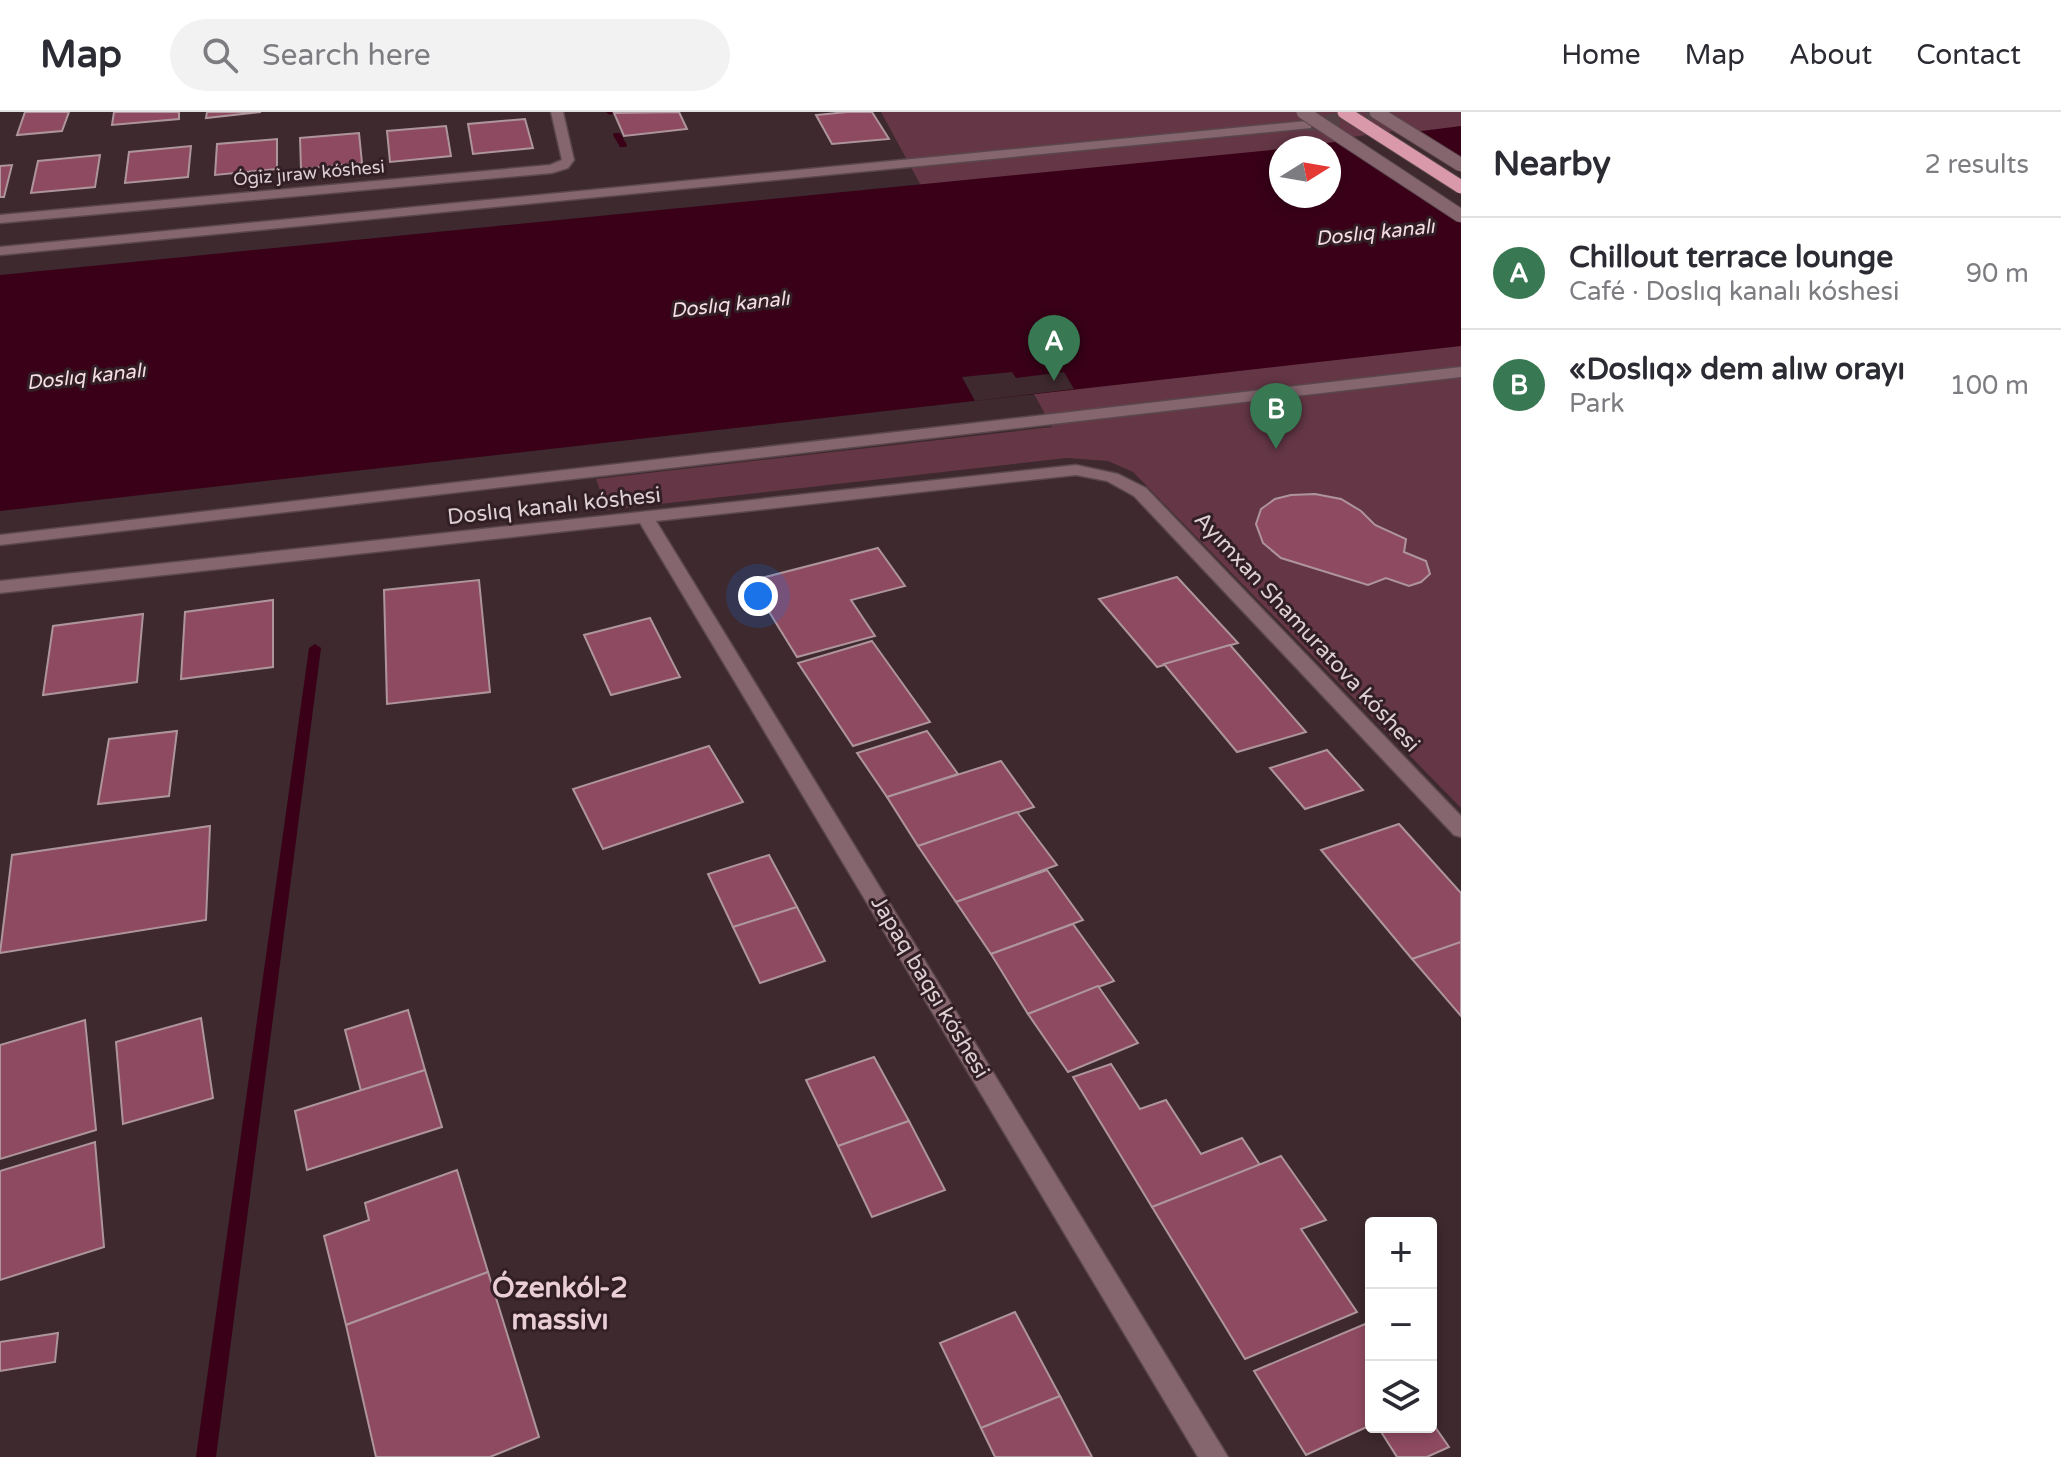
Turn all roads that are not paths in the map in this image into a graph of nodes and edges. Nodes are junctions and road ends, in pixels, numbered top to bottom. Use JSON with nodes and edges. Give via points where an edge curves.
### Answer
{"nodes":[{"id":1,"x":557,"y":112,"type":"edge"},
{"id":2,"x":1253,"y":112,"type":"edge"},
{"id":3,"x":1288,"y":112,"type":"edge"},
{"id":4,"x":1303,"y":112,"type":"edge"},
{"id":5,"x":1344,"y":112,"type":"edge"},
{"id":6,"x":1376,"y":112,"type":"edge"},
{"id":7,"x":1275,"y":128,"type":"junction"},
{"id":8,"x":1461,"y":165,"type":"edge"},
{"id":9,"x":1461,"y":187,"type":"edge"},
{"id":10,"x":1461,"y":216,"type":"edge"},
{"id":11,"x":0,"y":219,"type":"edge"},
{"id":12,"x":0,"y":251,"type":"edge"},
{"id":13,"x":1461,"y":372,"type":"edge"},
{"id":14,"x":1112,"y":477,"type":"joint"},
{"id":15,"x":646,"y":518,"type":"junction"},
{"id":16,"x":0,"y":540,"type":"edge"},
{"id":17,"x":0,"y":587,"type":"edge"},
{"id":18,"x":1461,"y":829,"type":"edge"},
{"id":19,"x":1214,"y":1457,"type":"edge"}],
"edges":[{"from":1,"to":11,"type":"street","name":"Ógiz jıraw kóshesi","via":[[568,160],[552,169]]},
{"from":2,"to":7,"type":"street"},
{"from":3,"to":7,"type":"street","via":[[1307,125]]},
{"from":4,"to":10,"type":"street","bridge":true},
{"from":5,"to":9,"type":"main road","bridge":true},
{"from":6,"to":8,"type":"street","bridge":true},
{"from":7,"to":12,"type":"street"},
{"from":13,"to":16,"type":"street"},
{"from":14,"to":15,"type":"street","name":"Doslıq kanalı kóshesi","via":[[1076,470]]},
{"from":14,"to":18,"type":"street","name":"Ayımxan Shamuratova kóshesi","via":[[1140,492]]},
{"from":15,"to":17,"type":"street","name":"Doslıq kanalı kóshesi"},
{"from":15,"to":19,"type":"street","name":"Japaq baqsı kóshesi"}]}
